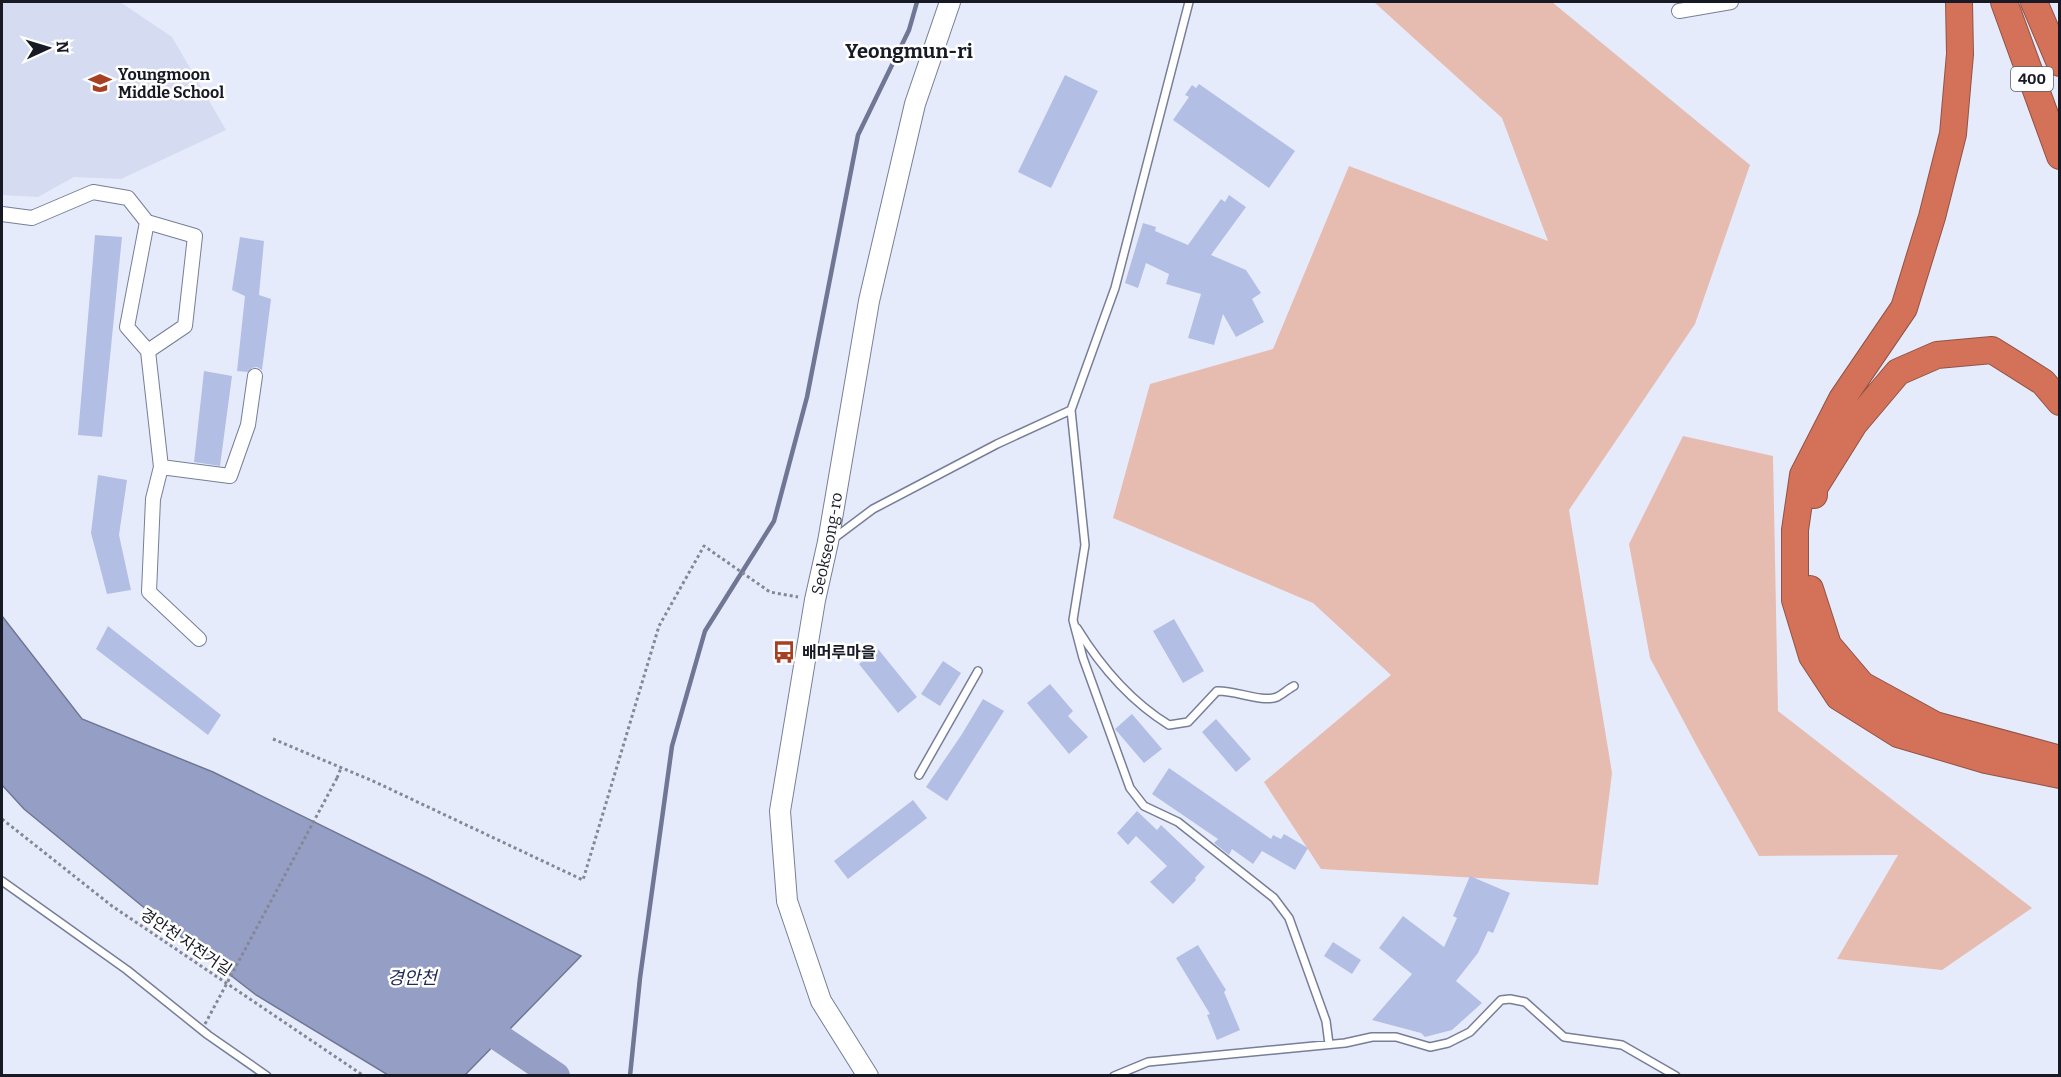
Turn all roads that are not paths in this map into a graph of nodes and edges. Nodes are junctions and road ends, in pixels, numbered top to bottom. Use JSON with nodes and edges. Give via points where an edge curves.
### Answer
{"nodes":[{"id":1,"x":950,"y":2,"type":"edge"},
{"id":2,"x":1189,"y":2,"type":"edge"},
{"id":3,"x":1731,"y":2,"type":"edge"},
{"id":4,"x":1959,"y":2,"type":"edge"},
{"id":5,"x":2004,"y":2,"type":"edge"},
{"id":6,"x":2034,"y":2,"type":"edge"},
{"id":7,"x":1679,"y":11,"type":"dead end"},
{"id":8,"x":2060,"y":63,"type":"edge"},
{"id":9,"x":2060,"y":156,"type":"edge"},
{"id":10,"x":2,"y":214,"type":"edge"},
{"id":11,"x":147,"y":222,"type":"junction"},
{"id":12,"x":148,"y":351,"type":"junction"},
{"id":13,"x":255,"y":376,"type":"dead end"},
{"id":14,"x":2060,"y":402,"type":"edge"},
{"id":15,"x":1071,"y":410,"type":"junction"},
{"id":16,"x":161,"y":467,"type":"junction"},
{"id":17,"x":828,"y":542,"type":"junction"},
{"id":18,"x":1073,"y":620,"type":"junction"},
{"id":19,"x":199,"y":639,"type":"dead end"},
{"id":20,"x":978,"y":671,"type":"dead end"},
{"id":21,"x":1294,"y":686,"type":"dead end"},
{"id":22,"x":2060,"y":758,"type":"edge"},
{"id":23,"x":919,"y":775,"type":"dead end"},
{"id":24,"x":2060,"y":775,"type":"edge"},
{"id":25,"x":2,"y":882,"type":"edge"},
{"id":26,"x":1329,"y":1044,"type":"junction"},
{"id":27,"x":267,"y":1076,"type":"edge"},
{"id":28,"x":868,"y":1076,"type":"edge"},
{"id":29,"x":1114,"y":1076,"type":"edge"},
{"id":30,"x":1676,"y":1076,"type":"edge"}],
"edges":[{"from":1,"to":17,"type":"street","name":"Seokseong-ro","via":[[915,104],[869,301]]},
{"from":2,"to":15,"type":"lane","via":[[1115,288]]},
{"from":3,"to":7,"type":"street"},
{"from":4,"to":24,"type":"highway","via":[[1960,54],[1953,134],[1932,217],[1904,308],[1842,399],[1803,475],[1795,530],[1795,600],[1812,656],[1839,697],[1898,734],[1986,760]]},
{"from":5,"to":9,"type":"highway","number":"400"},
{"from":6,"to":8,"type":"highway","number":"400"},
{"from":10,"to":11,"type":"street","via":[[32,218],[93,192],[128,198]]},
{"from":11,"to":12,"type":"street","via":[[127,327]]},
{"from":11,"to":12,"type":"street","via":[[195,236],[184,326]]},
{"from":12,"to":16,"type":"street"},
{"from":13,"to":16,"type":"street","via":[[248,425],[230,476]]},
{"from":14,"to":22,"type":"highway","via":[[2043,382],[1992,350],[1937,355],[1898,372],[1854,424],[1814,488],[1809,592],[1828,645],[1862,685],[1935,725]]},
{"from":15,"to":17,"type":"lane","via":[[873,509]]},
{"from":15,"to":18,"type":"lane","via":[[1085,545]]},
{"from":16,"to":19,"type":"street","via":[[153,499],[149,592]]},
{"from":17,"to":28,"type":"street","name":"Seokseong-ro","via":[[780,811],[787,901],[821,1001]]},
{"from":18,"to":21,"type":"lane","via":[[1096,659],[1121,687],[1169,725],[1188,722],[1218,692],[1268,699]]},
{"from":18,"to":26,"type":"lane","via":[[1130,788],[1144,806],[1178,822],[1274,898],[1289,918],[1326,1021]]},
{"from":20,"to":23,"type":"lane"},
{"from":25,"to":27,"type":"lane"},
{"from":26,"to":29,"type":"lane","via":[[1148,1062]]},
{"from":26,"to":30,"type":"lane","via":[[1372,1037],[1396,1037],[1430,1047],[1449,1043],[1470,1032],[1502,1000],[1510,999],[1525,1002],[1564,1037],[1622,1045]]}]}
